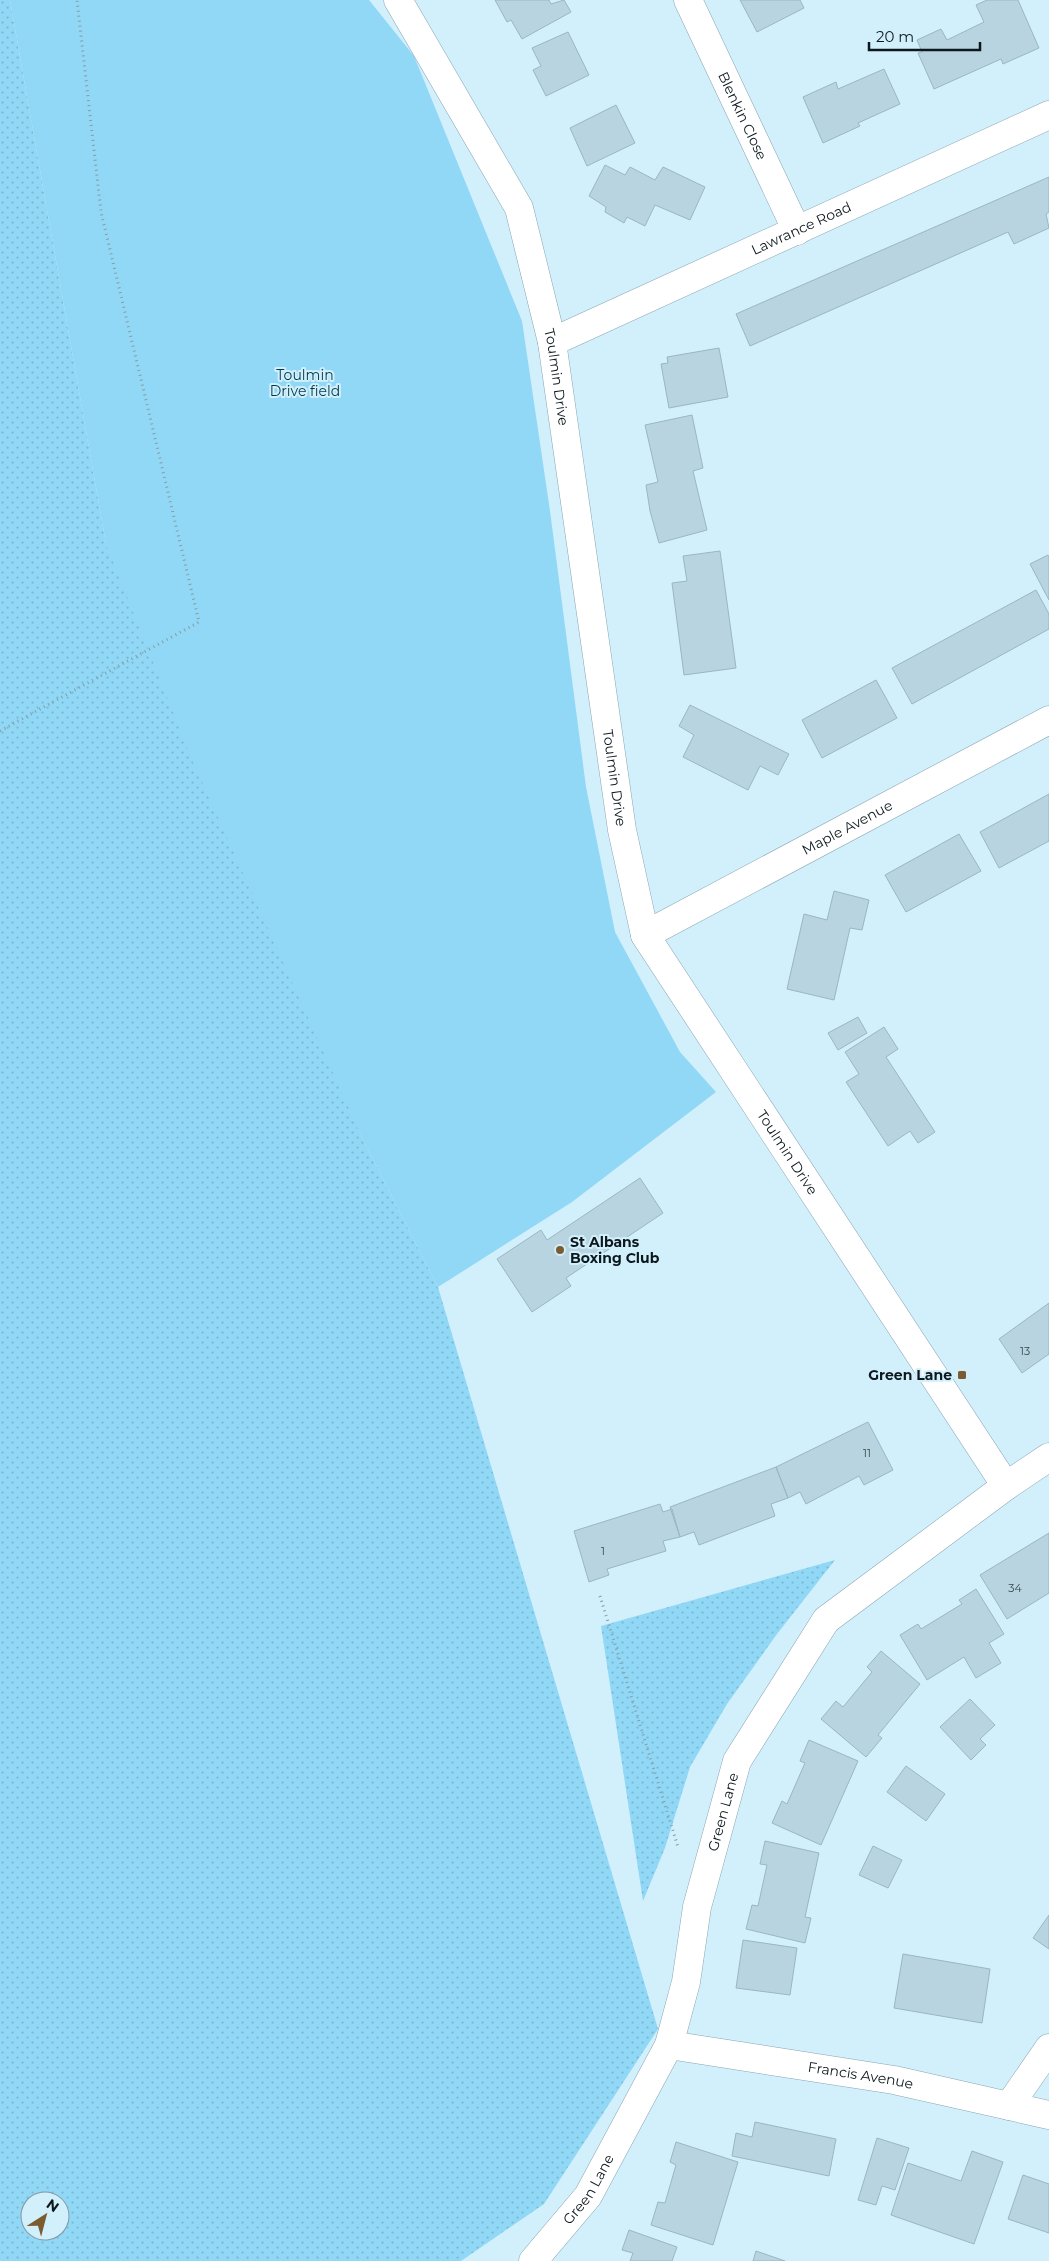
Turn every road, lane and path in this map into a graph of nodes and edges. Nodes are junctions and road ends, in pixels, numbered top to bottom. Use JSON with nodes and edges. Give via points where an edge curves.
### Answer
{"nodes":[{"id":1,"x":77,"y":0,"type":"edge"},
{"id":2,"x":398,"y":0,"type":"edge"},
{"id":3,"x":688,"y":0,"type":"edge"},
{"id":4,"x":1049,"y":114,"type":"edge"},
{"id":5,"x":797,"y":231,"type":"junction"},
{"id":6,"x":552,"y":342,"type":"junction"},
{"id":7,"x":1049,"y":720,"type":"edge"},
{"id":8,"x":0,"y":731,"type":"edge"},
{"id":9,"x":645,"y":935,"type":"junction"},
{"id":10,"x":1049,"y":1458,"type":"edge"},
{"id":11,"x":1006,"y":1486,"type":"junction"},
{"id":12,"x":600,"y":1596,"type":"dead end"},
{"id":13,"x":680,"y":1851,"type":"dead end"},
{"id":14,"x":669,"y":2045,"type":"junction"},
{"id":15,"x":1049,"y":2048,"type":"edge"},
{"id":16,"x":1009,"y":2106,"type":"junction"},
{"id":17,"x":1049,"y":2115,"type":"edge"},
{"id":18,"x":533,"y":2261,"type":"edge"}],
"edges":[{"from":1,"to":8,"type":"path","via":[[101,212],[198,622]]},
{"from":2,"to":6,"type":"street","name":"Toulmin Drive","via":[[519,208]]},
{"from":3,"to":5,"type":"street","name":"Blenkin Close"},
{"from":4,"to":5,"type":"street","name":"Lawrance Road"},
{"from":5,"to":6,"type":"street","name":"Lawrance Road"},
{"from":6,"to":9,"type":"street","name":"Toulmin Drive","via":[[622,830]]},
{"from":7,"to":9,"type":"street","name":"Maple Avenue"},
{"from":9,"to":11,"type":"street","name":"Toulmin Drive"},
{"from":10,"to":11,"type":"street","name":"Green Lane"},
{"from":11,"to":14,"type":"street","name":"Green Lane","via":[[826,1620],[737,1761],[697,1907],[686,1982]]},
{"from":12,"to":13,"type":"path"},
{"from":14,"to":16,"type":"street","name":"Francis Avenue","via":[[894,2080]]},
{"from":14,"to":18,"type":"street","name":"Green Lane","via":[[588,2196]]},
{"from":15,"to":16,"type":"street"},
{"from":16,"to":17,"type":"street","name":"Francis Avenue"}]}
